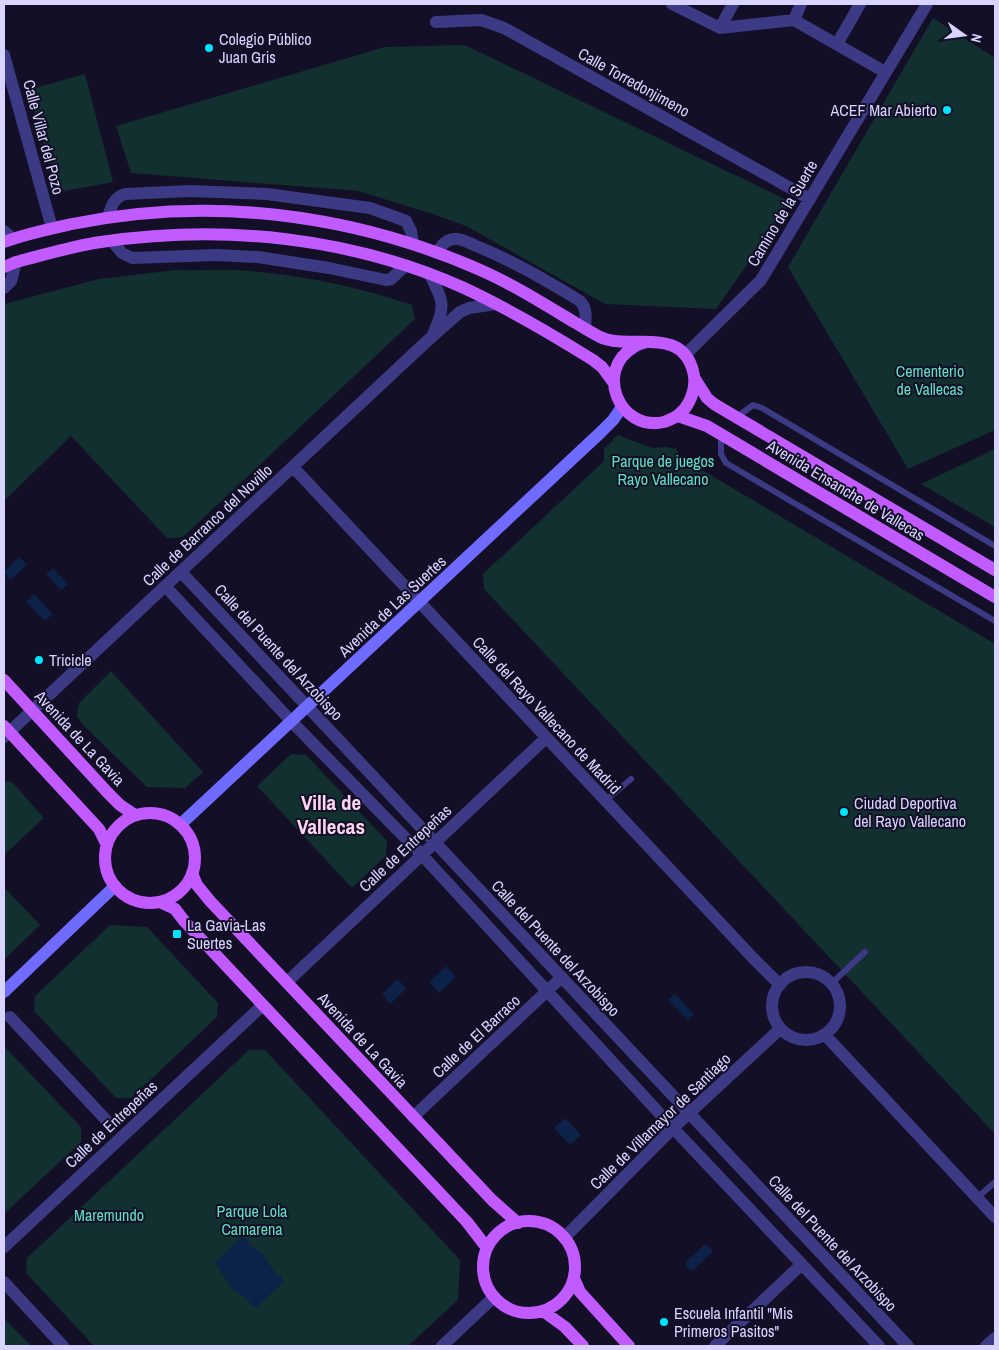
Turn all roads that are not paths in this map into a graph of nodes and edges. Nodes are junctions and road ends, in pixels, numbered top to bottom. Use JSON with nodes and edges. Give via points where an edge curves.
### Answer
{"nodes":[{"id":1,"x":672,"y":4,"type":"edge"},
{"id":2,"x":733,"y":4,"type":"edge"},
{"id":3,"x":802,"y":4,"type":"edge"},
{"id":4,"x":860,"y":4,"type":"edge"},
{"id":5,"x":927,"y":4,"type":"edge"},
{"id":6,"x":794,"y":20,"type":"junction"},
{"id":7,"x":436,"y":22,"type":"dead end"},
{"id":8,"x":720,"y":28,"type":"junction"},
{"id":9,"x":838,"y":44,"type":"junction"},
{"id":10,"x":4,"y":55,"type":"edge"},
{"id":11,"x":886,"y":72,"type":"junction"},
{"id":12,"x":8,"y":82,"type":"edge"},
{"id":13,"x":810,"y":199,"type":"junction"},
{"id":14,"x":108,"y":217,"type":"junction"},
{"id":15,"x":52,"y":228,"type":"junction"},
{"id":16,"x":7,"y":237,"type":"edge"},
{"id":17,"x":112,"y":241,"type":"junction"},
{"id":18,"x":413,"y":244,"type":"junction"},
{"id":19,"x":437,"y":253,"type":"junction"},
{"id":20,"x":16,"y":262,"type":"junction"},
{"id":21,"x":405,"y":266,"type":"junction"},
{"id":22,"x":4,"y":267,"type":"edge"},
{"id":23,"x":430,"y":275,"type":"junction"},
{"id":24,"x":4,"y":288,"type":"edge"},
{"id":25,"x":496,"y":304,"type":"junction"},
{"id":26,"x":585,"y":328,"type":"junction"},
{"id":27,"x":432,"y":337,"type":"junction"},
{"id":28,"x":647,"y":342,"type":"junction"},
{"id":29,"x":685,"y":355,"type":"junction"},
{"id":30,"x":695,"y":379,"type":"junction"},
{"id":31,"x":613,"y":382,"type":"junction"},
{"id":32,"x":622,"y":407,"type":"junction"},
{"id":33,"x":678,"y":416,"type":"junction"},
{"id":34,"x":737,"y":418,"type":"junction"},
{"id":35,"x":721,"y":435,"type":"junction"},
{"id":36,"x":292,"y":467,"type":"junction"},
{"id":37,"x":995,"y":546,"type":"edge"},
{"id":38,"x":995,"y":570,"type":"edge"},
{"id":39,"x":181,"y":572,"type":"junction"},
{"id":40,"x":165,"y":586,"type":"junction"},
{"id":41,"x":995,"y":597,"type":"edge"},
{"id":42,"x":419,"y":603,"type":"junction"},
{"id":43,"x":995,"y":621,"type":"edge"},
{"id":44,"x":4,"y":680,"type":"edge"},
{"id":45,"x":308,"y":707,"type":"junction"},
{"id":46,"x":33,"y":710,"type":"junction"},
{"id":47,"x":292,"y":722,"type":"junction"},
{"id":48,"x":6,"y":731,"type":"edge"},
{"id":49,"x":546,"y":738,"type":"junction"},
{"id":50,"x":631,"y":779,"type":"dead end"},
{"id":51,"x":605,"y":800,"type":"junction"},
{"id":52,"x":136,"y":815,"type":"junction"},
{"id":53,"x":181,"y":824,"type":"junction"},
{"id":54,"x":435,"y":842,"type":"junction"},
{"id":55,"x":107,"y":845,"type":"junction"},
{"id":56,"x":422,"y":854,"type":"junction"},
{"id":57,"x":192,"y":873,"type":"junction"},
{"id":58,"x":115,"y":886,"type":"junction"},
{"id":59,"x":160,"y":902,"type":"junction"},
{"id":60,"x":865,"y":952,"type":"dead end"},
{"id":61,"x":562,"y":977,"type":"junction"},
{"id":62,"x":287,"y":982,"type":"junction"},
{"id":63,"x":832,"y":983,"type":"junction"},
{"id":64,"x":780,"y":985,"type":"junction"},
{"id":65,"x":547,"y":991,"type":"junction"},
{"id":66,"x":4,"y":992,"type":"edge"},
{"id":67,"x":263,"y":1004,"type":"junction"},
{"id":68,"x":10,"y":1017,"type":"dead end"},
{"id":69,"x":780,"y":1029,"type":"junction"},
{"id":70,"x":825,"y":1035,"type":"junction"},
{"id":71,"x":689,"y":1114,"type":"junction"},
{"id":72,"x":413,"y":1117,"type":"junction"},
{"id":73,"x":108,"y":1122,"type":"dead end"},
{"id":74,"x":673,"y":1128,"type":"junction"},
{"id":75,"x":995,"y":1182,"type":"edge"},
{"id":76,"x":978,"y":1198,"type":"junction"},
{"id":77,"x":995,"y":1217,"type":"edge"},
{"id":78,"x":518,"y":1222,"type":"junction"},
{"id":79,"x":564,"y":1238,"type":"junction"},
{"id":80,"x":4,"y":1248,"type":"edge"},
{"id":81,"x":487,"y":1248,"type":"junction"},
{"id":82,"x":802,"y":1264,"type":"junction"},
{"id":83,"x":574,"y":1278,"type":"junction"},
{"id":84,"x":4,"y":1282,"type":"edge"},
{"id":85,"x":494,"y":1297,"type":"junction"},
{"id":86,"x":543,"y":1311,"type":"junction"},
{"id":87,"x":995,"y":1338,"type":"edge"},
{"id":88,"x":64,"y":1346,"type":"edge"},
{"id":89,"x":442,"y":1346,"type":"edge"},
{"id":90,"x":583,"y":1346,"type":"edge"},
{"id":91,"x":629,"y":1346,"type":"edge"},
{"id":92,"x":715,"y":1346,"type":"edge"},
{"id":93,"x":879,"y":1346,"type":"edge"},
{"id":94,"x":908,"y":1346,"type":"edge"},
{"id":95,"x":986,"y":1346,"type":"edge"}],
"edges":[{"from":1,"to":8,"type":"street"},
{"from":2,"to":8,"type":"street"},
{"from":3,"to":6,"type":"street"},
{"from":4,"to":9,"type":"street"},
{"from":5,"to":11,"type":"street","name":"Camino de la Suerte"},
{"from":6,"to":8,"type":"street"},
{"from":6,"to":9,"type":"street"},
{"from":7,"to":13,"type":"street","name":"Calle Torredonjimeno","via":[[481,20],[504,28]]},
{"from":9,"to":11,"type":"street"},
{"from":10,"to":12,"type":"street","name":"Calle Villar del Pozo"},
{"from":11,"to":13,"type":"street","name":"Camino de la Suerte"},
{"from":12,"to":15,"type":"street","name":"Calle Villar del Pozo"},
{"from":13,"to":29,"type":"street","name":"Camino de la Suerte","via":[[761,280]]},
{"from":14,"to":15,"type":"main road"},
{"from":14,"to":18,"type":"main road","via":[[188,211],[265,213],[343,225]]},
{"from":14,"to":18,"type":"street","via":[[116,198],[125,194],[190,191],[267,194],[370,208],[402,219],[409,225]]},
{"from":15,"to":16,"type":"main road"},
{"from":17,"to":20,"type":"main road"},
{"from":17,"to":21,"type":"main road","via":[[174,235],[253,236],[334,247]]},
{"from":17,"to":21,"type":"street","via":[[122,254],[132,258],[258,257],[381,280],[391,279]]},
{"from":18,"to":19,"type":"main road"},
{"from":19,"to":26,"type":"main road","via":[[510,285]]},
{"from":19,"to":26,"type":"street","via":[[446,241],[461,239],[506,259],[580,301],[586,311]]},
{"from":20,"to":22,"type":"main road"},
{"from":20,"to":24,"type":"street","via":[[11,281]]},
{"from":21,"to":23,"type":"main road"},
{"from":23,"to":25,"type":"main road"},
{"from":23,"to":27,"type":"street","name":"Calle de Barranco del Novillo","via":[[442,306]]},
{"from":25,"to":27,"type":"street","name":"Calle de Barranco del Novillo","via":[[460,312]]},
{"from":25,"to":31,"type":"main road","via":[[593,360],[602,366]]},
{"from":26,"to":28,"type":"main road","via":[[608,340]]},
{"from":27,"to":36,"type":"street","name":"Calle de Barranco del Novillo"},
{"from":28,"to":29,"type":"main road","via":[[667,343]]},
{"from":28,"to":31,"type":"main road","via":[[633,347],[623,356]]},
{"from":29,"to":30,"type":"main road","name":"Avenida Ensanche de Vallecas"},
{"from":30,"to":33,"type":"main road","via":[[694,393]]},
{"from":30,"to":34,"type":"main road","name":"Avenida Ensanche de Vallecas","via":[[711,402]]},
{"from":31,"to":32,"type":"main road","via":[[615,396]]},
{"from":32,"to":33,"type":"main road","via":[[631,416],[654,423]]},
{"from":32,"to":42,"type":"main road","name":"Avenida de Las Suertes","via":[[613,420]]},
{"from":33,"to":35,"type":"main road","name":"Avenida Ensanche de Vallecas"},
{"from":34,"to":37,"type":"lane","via":[[753,405],[762,408]]},
{"from":34,"to":38,"type":"main road","name":"Avenida Ensanche de Vallecas"},
{"from":35,"to":41,"type":"main road","name":"Avenida Ensanche de Vallecas"},
{"from":35,"to":43,"type":"lane","via":[[721,454],[726,463]]},
{"from":36,"to":39,"type":"street","name":"Calle de Barranco del Novillo"},
{"from":36,"to":42,"type":"street","name":"Calle del Rayo Vallecano de Madrid"},
{"from":39,"to":40,"type":"street","name":"Calle de Barranco del Novillo"},
{"from":39,"to":45,"type":"street","name":"Calle del Puente del Arzobispo"},
{"from":40,"to":46,"type":"street","name":"Calle de Barranco del Novillo"},
{"from":40,"to":47,"type":"street"},
{"from":42,"to":45,"type":"main road","name":"Avenida de Las Suertes"},
{"from":42,"to":49,"type":"street","name":"Calle del Rayo Vallecano de Madrid"},
{"from":44,"to":46,"type":"main road","name":"Avenida de La Gavia"},
{"from":45,"to":47,"type":"main road","name":"Avenida de Las Suertes"},
{"from":45,"to":54,"type":"street","name":"Calle del Puente del Arzobispo"},
{"from":46,"to":48,"type":"street","name":"Calle de Barranco del Novillo"},
{"from":46,"to":52,"type":"main road","name":"Avenida de La Gavia","via":[[108,793]]},
{"from":47,"to":53,"type":"main road","name":"Avenida de Las Suertes"},
{"from":47,"to":56,"type":"street"},
{"from":48,"to":55,"type":"main road","via":[[99,829]]},
{"from":49,"to":51,"type":"street","name":"Calle del Rayo Vallecano de Madrid"},
{"from":49,"to":54,"type":"street","name":"Calle de Entrepeñas"},
{"from":50,"to":51,"type":"lane"},
{"from":51,"to":64,"type":"street","name":"Calle del Rayo Vallecano de Madrid"},
{"from":52,"to":53,"type":"main road","via":[[158,813]]},
{"from":52,"to":55,"type":"main road","via":[[122,822]]},
{"from":53,"to":57,"type":"main road","via":[[194,847]]},
{"from":54,"to":56,"type":"street","name":"Calle de Entrepeñas"},
{"from":54,"to":61,"type":"street","name":"Calle del Puente del Arzobispo"},
{"from":55,"to":58,"type":"main road","via":[[105,860]]},
{"from":56,"to":62,"type":"street","name":"Calle de Entrepeñas"},
{"from":56,"to":65,"type":"street"},
{"from":57,"to":59,"type":"main road","via":[[175,895]]},
{"from":57,"to":62,"type":"main road","name":"Avenida de La Gavia","via":[[210,901]]},
{"from":58,"to":59,"type":"main road","via":[[136,901]]},
{"from":58,"to":66,"type":"main road"},
{"from":59,"to":67,"type":"main road","via":[[175,909]]},
{"from":60,"to":63,"type":"lane"},
{"from":61,"to":65,"type":"street","name":"Calle de El Barraco"},
{"from":61,"to":71,"type":"street","name":"Calle del Puente del Arzobispo"},
{"from":62,"to":72,"type":"main road","name":"Avenida de La Gavia"},
{"from":63,"to":64,"type":"street","via":[[824,976],[802,972],[792,975]]},
{"from":63,"to":70,"type":"street","via":[[840,1001],[840,1011],[838,1020]]},
{"from":64,"to":69,"type":"street","via":[[772,999],[772,1010]]},
{"from":65,"to":72,"type":"street","name":"Calle de El Barraco"},
{"from":65,"to":74,"type":"street"},
{"from":67,"to":80,"type":"street","name":"Calle de Entrepeñas"},
{"from":67,"to":81,"type":"main road","via":[[467,1222]]},
{"from":68,"to":73,"type":"street"},
{"from":69,"to":70,"type":"street","via":[[806,1041]]},
{"from":69,"to":71,"type":"street","name":"Calle de Villamayor de Santiago"},
{"from":70,"to":76,"type":"street"},
{"from":71,"to":74,"type":"street","name":"Calle de Villamayor de Santiago"},
{"from":71,"to":94,"type":"street","name":"Calle del Puente del Arzobispo"},
{"from":72,"to":78,"type":"main road","name":"Avenida de La Gavia","via":[[492,1200]]},
{"from":74,"to":79,"type":"street","name":"Calle de Villamayor de Santiago"},
{"from":74,"to":82,"type":"street"},
{"from":75,"to":76,"type":"lane"},
{"from":76,"to":77,"type":"street"},
{"from":78,"to":79,"type":"main road","via":[[535,1222],[551,1227]]},
{"from":78,"to":81,"type":"main road","via":[[495,1236]]},
{"from":79,"to":83,"type":"main road","via":[[573,1256]]},
{"from":81,"to":85,"type":"main road","via":[[483,1265],[485,1282]]},
{"from":82,"to":92,"type":"street"},
{"from":82,"to":93,"type":"street"},
{"from":83,"to":86,"type":"main road","via":[[557,1304]]},
{"from":83,"to":91,"type":"main road","via":[[580,1292]]},
{"from":84,"to":88,"type":"street"},
{"from":85,"to":86,"type":"main road","via":[[516,1312]]},
{"from":85,"to":89,"type":"street"},
{"from":86,"to":90,"type":"main road"},
{"from":87,"to":95,"type":"street"}]}
